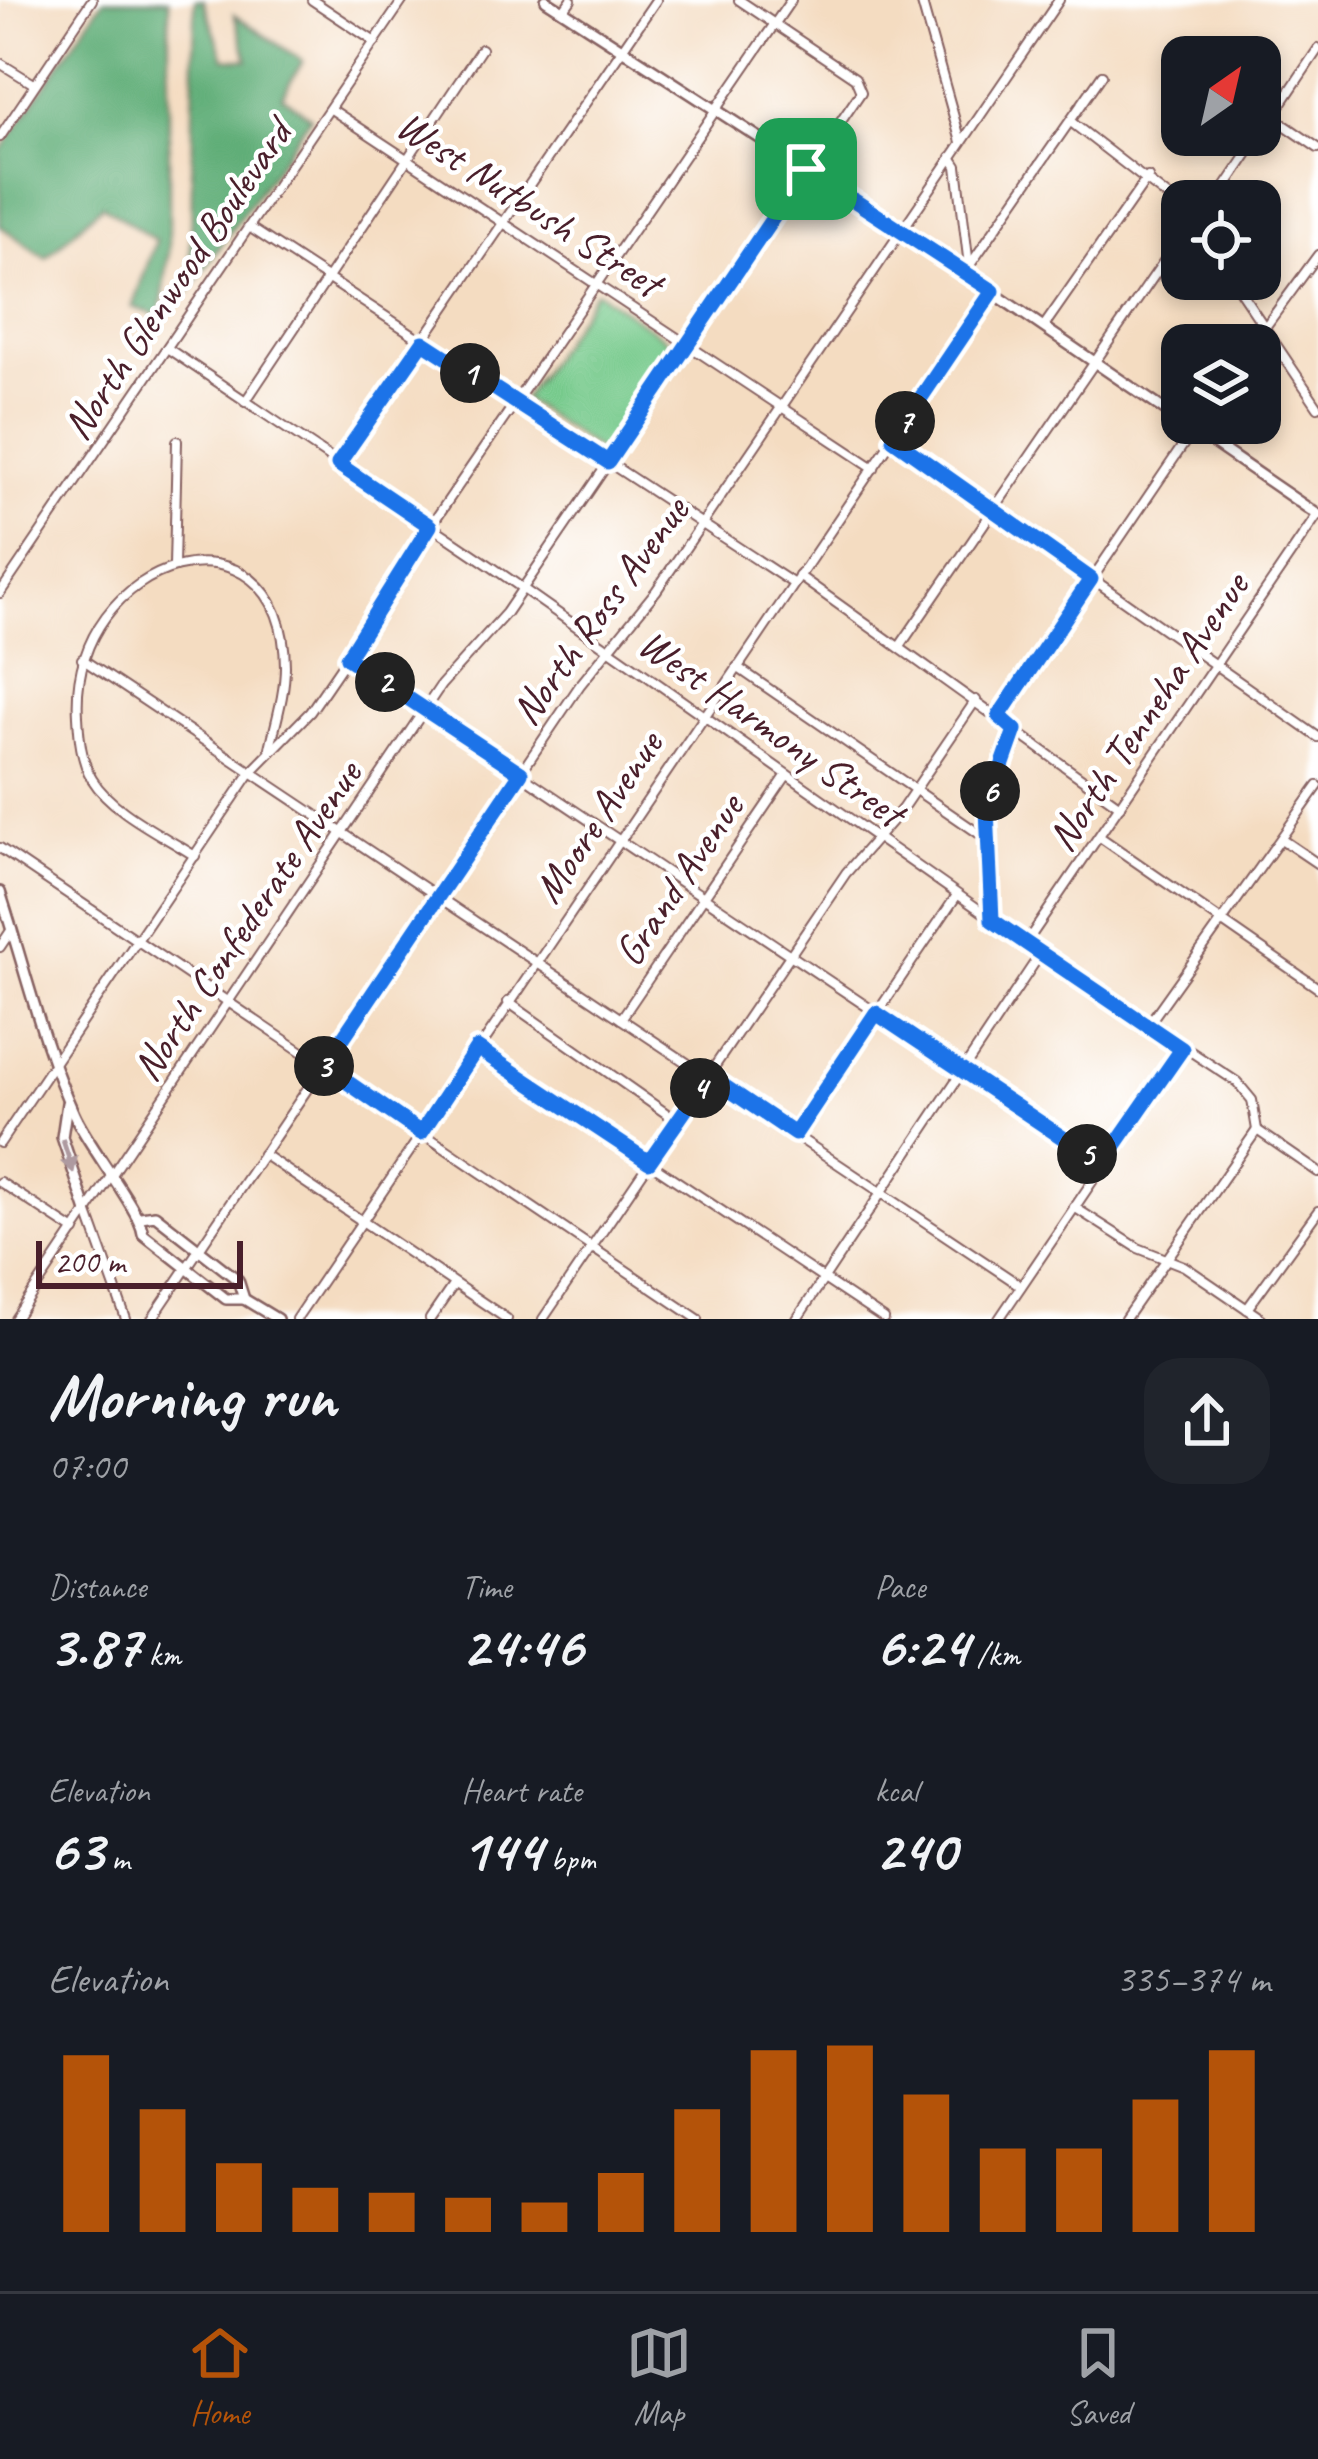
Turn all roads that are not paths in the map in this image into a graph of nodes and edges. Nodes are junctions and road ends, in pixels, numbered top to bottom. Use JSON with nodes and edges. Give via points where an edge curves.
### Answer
{"nodes":[{"id":1,"x":92,"y":0,"type":"edge"},
{"id":2,"x":312,"y":0,"type":"edge"},
{"id":3,"x":403,"y":0,"type":"edge"},
{"id":4,"x":546,"y":0,"type":"edge"},
{"id":5,"x":571,"y":0,"type":"edge"},
{"id":6,"x":656,"y":0,"type":"edge"},
{"id":7,"x":739,"y":0,"type":"edge"},
{"id":8,"x":791,"y":0,"type":"edge"},
{"id":9,"x":1059,"y":0,"type":"edge"},
{"id":10,"x":922,"y":1,"type":"edge"},
{"id":11,"x":563,"y":11,"type":"junction"},
{"id":12,"x":776,"y":23,"type":"junction"},
{"id":13,"x":375,"y":42,"type":"junction"},
{"id":14,"x":622,"y":49,"type":"junction"},
{"id":15,"x":1318,"y":49,"type":"edge"},
{"id":16,"x":481,"y":50,"type":"dead end"},
{"id":17,"x":0,"y":63,"type":"edge"},
{"id":18,"x":1102,"y":75,"type":"dead end"},
{"id":19,"x":34,"y":85,"type":"junction"},
{"id":20,"x":1281,"y":105,"type":"edge"},
{"id":21,"x":331,"y":109,"type":"junction"},
{"id":22,"x":714,"y":109,"type":"junction"},
{"id":23,"x":1071,"y":122,"type":"junction"},
{"id":24,"x":1281,"y":123,"type":"edge"},
{"id":25,"x":0,"y":137,"type":"edge"},
{"id":26,"x":962,"y":142,"type":"junction"},
{"id":27,"x":1318,"y":148,"type":"edge"},
{"id":28,"x":951,"y":157,"type":"junction"},
{"id":29,"x":406,"y":159,"type":"junction"},
{"id":30,"x":806,"y":169,"type":"junction"},
{"id":31,"x":1148,"y":177,"type":"junction"},
{"id":32,"x":1161,"y":189,"type":"edge"},
{"id":33,"x":502,"y":223,"type":"junction"},
{"id":34,"x":249,"y":227,"type":"junction"},
{"id":35,"x":900,"y":229,"type":"junction"},
{"id":36,"x":1318,"y":255,"type":"edge"},
{"id":37,"x":1161,"y":265,"type":"edge"},
{"id":38,"x":968,"y":268,"type":"junction"},
{"id":39,"x":1304,"y":275,"type":"junction"},
{"id":40,"x":327,"y":280,"type":"junction"},
{"id":41,"x":595,"y":283,"type":"junction"},
{"id":42,"x":1318,"y":284,"type":"edge"},
{"id":43,"x":993,"y":291,"type":"junction"},
{"id":44,"x":1267,"y":324,"type":"edge"},
{"id":45,"x":1044,"y":326,"type":"junction"},
{"id":46,"x":423,"y":342,"type":"junction"},
{"id":47,"x":689,"y":344,"type":"junction"},
{"id":48,"x":167,"y":348,"type":"junction"},
{"id":49,"x":1281,"y":353,"type":"edge"},
{"id":50,"x":1095,"y":361,"type":"junction"},
{"id":51,"x":244,"y":402,"type":"junction"},
{"id":52,"x":514,"y":402,"type":"junction"},
{"id":53,"x":782,"y":405,"type":"junction"},
{"id":54,"x":1161,"y":405,"type":"edge"},
{"id":55,"x":1318,"y":407,"type":"edge"},
{"id":56,"x":893,"y":439,"type":"junction"},
{"id":57,"x":177,"y":441,"type":"dead end"},
{"id":58,"x":1176,"y":444,"type":"edge"},
{"id":59,"x":1217,"y":444,"type":"edge"},
{"id":60,"x":608,"y":462,"type":"junction"},
{"id":61,"x":338,"y":464,"type":"junction"},
{"id":62,"x":874,"y":468,"type":"junction"},
{"id":63,"x":993,"y":510,"type":"junction"},
{"id":64,"x":1318,"y":515,"type":"edge"},
{"id":65,"x":700,"y":524,"type":"junction"},
{"id":66,"x":430,"y":526,"type":"junction"},
{"id":67,"x":174,"y":566,"type":"junction"},
{"id":68,"x":1091,"y":579,"type":"junction"},
{"id":69,"x":796,"y":580,"type":"junction"},
{"id":70,"x":520,"y":590,"type":"junction"},
{"id":71,"x":0,"y":592,"type":"edge"},
{"id":72,"x":900,"y":646,"type":"junction"},
{"id":73,"x":610,"y":651,"type":"junction"},
{"id":74,"x":347,"y":658,"type":"junction"},
{"id":75,"x":82,"y":659,"type":"junction"},
{"id":76,"x":737,"y":667,"type":"junction"},
{"id":77,"x":1217,"y":667,"type":"junction"},
{"id":78,"x":976,"y":700,"type":"junction"},
{"id":79,"x":426,"y":708,"type":"junction"},
{"id":80,"x":703,"y":716,"type":"junction"},
{"id":81,"x":999,"y":716,"type":"junction"},
{"id":82,"x":1015,"y":730,"type":"junction"},
{"id":83,"x":1318,"y":736,"type":"edge"},
{"id":84,"x":269,"y":750,"type":"junction"},
{"id":85,"x":251,"y":772,"type":"junction"},
{"id":86,"x":521,"y":773,"type":"junction"},
{"id":87,"x":786,"y":776,"type":"junction"},
{"id":88,"x":1318,"y":786,"type":"edge"},
{"id":89,"x":915,"y":790,"type":"junction"},
{"id":90,"x":1120,"y":806,"type":"junction"},
{"id":91,"x":342,"y":832,"type":"junction"},
{"id":92,"x":1100,"y":836,"type":"junction"},
{"id":93,"x":877,"y":838,"type":"junction"},
{"id":94,"x":1281,"y":838,"type":"junction"},
{"id":95,"x":987,"y":839,"type":"junction"},
{"id":96,"x":618,"y":840,"type":"junction"},
{"id":97,"x":0,"y":848,"type":"edge"},
{"id":98,"x":195,"y":856,"type":"junction"},
{"id":99,"x":1318,"y":864,"type":"edge"},
{"id":100,"x":0,"y":892,"type":"edge"},
{"id":101,"x":957,"y":895,"type":"junction"},
{"id":102,"x":438,"y":896,"type":"junction"},
{"id":103,"x":704,"y":897,"type":"junction"},
{"id":104,"x":992,"y":920,"type":"junction"},
{"id":105,"x":1220,"y":920,"type":"junction"},
{"id":106,"x":12,"y":929,"type":"junction"},
{"id":107,"x":136,"y":941,"type":"junction"},
{"id":108,"x":1026,"y":943,"type":"junction"},
{"id":109,"x":0,"y":947,"type":"edge"},
{"id":110,"x":1041,"y":953,"type":"junction"},
{"id":111,"x":790,"y":955,"type":"junction"},
{"id":112,"x":536,"y":961,"type":"junction"},
{"id":113,"x":1318,"y":988,"type":"edge"},
{"id":114,"x":508,"y":1002,"type":"junction"},
{"id":115,"x":228,"y":1003,"type":"junction"},
{"id":116,"x":876,"y":1013,"type":"junction"},
{"id":117,"x":621,"y":1019,"type":"junction"},
{"id":118,"x":1148,"y":1025,"type":"junction"},
{"id":119,"x":477,"y":1048,"type":"junction"},
{"id":120,"x":1182,"y":1049,"type":"junction"},
{"id":121,"x":55,"y":1063,"type":"junction"},
{"id":122,"x":324,"y":1066,"type":"junction"},
{"id":123,"x":964,"y":1071,"type":"junction"},
{"id":124,"x":709,"y":1076,"type":"junction"},
{"id":125,"x":68,"y":1098,"type":"junction"},
{"id":126,"x":677,"y":1121,"type":"junction"},
{"id":127,"x":1257,"y":1130,"type":"junction"},
{"id":128,"x":421,"y":1133,"type":"junction"},
{"id":129,"x":795,"y":1134,"type":"junction"},
{"id":130,"x":0,"y":1143,"type":"edge"},
{"id":131,"x":263,"y":1154,"type":"junction"},
{"id":132,"x":649,"y":1162,"type":"junction"},
{"id":133,"x":1102,"y":1164,"type":"junction"},
{"id":134,"x":1318,"y":1172,"type":"edge"},
{"id":135,"x":110,"y":1179,"type":"junction"},
{"id":136,"x":0,"y":1182,"type":"edge"},
{"id":137,"x":882,"y":1191,"type":"junction"},
{"id":138,"x":1073,"y":1207,"type":"junction"},
{"id":139,"x":1318,"y":1211,"type":"edge"},
{"id":140,"x":87,"y":1212,"type":"junction"},
{"id":141,"x":141,"y":1217,"type":"junction"},
{"id":142,"x":362,"y":1220,"type":"junction"},
{"id":143,"x":75,"y":1231,"type":"junction"},
{"id":144,"x":590,"y":1248,"type":"junction"},
{"id":145,"x":198,"y":1252,"type":"junction"},
{"id":146,"x":1167,"y":1258,"type":"junction"},
{"id":147,"x":185,"y":1271,"type":"junction"},
{"id":148,"x":824,"y":1279,"type":"junction"},
{"id":149,"x":454,"y":1284,"type":"junction"},
{"id":150,"x":1021,"y":1286,"type":"junction"},
{"id":151,"x":244,"y":1299,"type":"junction"},
{"id":152,"x":1247,"y":1310,"type":"junction"},
{"id":153,"x":549,"y":1317,"type":"edge"},
{"id":154,"x":692,"y":1318,"type":"edge"},
{"id":155,"x":15,"y":1319,"type":"edge"},
{"id":156,"x":126,"y":1319,"type":"edge"},
{"id":157,"x":152,"y":1319,"type":"edge"},
{"id":158,"x":277,"y":1319,"type":"edge"},
{"id":159,"x":296,"y":1319,"type":"edge"},
{"id":160,"x":430,"y":1319,"type":"edge"},
{"id":161,"x":507,"y":1319,"type":"edge"},
{"id":162,"x":797,"y":1319,"type":"edge"},
{"id":163,"x":884,"y":1319,"type":"edge"},
{"id":164,"x":1000,"y":1319,"type":"edge"},
{"id":165,"x":1125,"y":1319,"type":"edge"},
{"id":166,"x":1262,"y":1319,"type":"edge"}],
"edges":[{"from":1,"to":19,"type":"street"},
{"from":2,"to":13,"type":"street"},
{"from":3,"to":13,"type":"street","name":"North Glenwood Boulevard"},
{"from":4,"to":11,"type":"main road"},
{"from":5,"to":11,"type":"street"},
{"from":6,"to":14,"type":"street"},
{"from":7,"to":12,"type":"street"},
{"from":8,"to":12,"type":"street"},
{"from":9,"to":26,"type":"street","name":"North Ross Avenue"},
{"from":10,"to":26,"type":"street"},
{"from":11,"to":14,"type":"main road"},
{"from":12,"to":22,"type":"street"},
{"from":12,"to":30,"type":"street","name":"North Confederate Avenue","via":[[861,88]]},
{"from":13,"to":21,"type":"street","name":"North Glenwood Boulevard"},
{"from":14,"to":22,"type":"main road"},
{"from":14,"to":33,"type":"street"},
{"from":15,"to":20,"type":"street"},
{"from":16,"to":29,"type":"street"},
{"from":17,"to":19,"type":"street"},
{"from":18,"to":23,"type":"street"},
{"from":19,"to":25,"type":"street"},
{"from":21,"to":29,"type":"street","name":"West Nutbush Street"},
{"from":21,"to":34,"type":"street","name":"North Glenwood Boulevard"},
{"from":22,"to":30,"type":"main road"},
{"from":22,"to":41,"type":"street"},
{"from":23,"to":31,"type":"street"},
{"from":23,"to":38,"type":"street"},
{"from":24,"to":27,"type":"street"},
{"from":26,"to":28,"type":"street","name":"North Ross Avenue"},
{"from":28,"to":35,"type":"street","name":"North Ross Avenue"},
{"from":28,"to":38,"type":"street"},
{"from":29,"to":33,"type":"street","name":"West Nutbush Street"},
{"from":29,"to":40,"type":"street"},
{"from":30,"to":35,"type":"main road"},
{"from":30,"to":47,"type":"street","name":"North Confederate Avenue"},
{"from":31,"to":32,"type":"street"},
{"from":31,"to":45,"type":"street"},
{"from":33,"to":41,"type":"street","name":"West Nutbush Street"},
{"from":33,"to":46,"type":"street"},
{"from":34,"to":40,"type":"street"},
{"from":34,"to":48,"type":"street","name":"North Glenwood Boulevard"},
{"from":35,"to":38,"type":"main road"},
{"from":35,"to":53,"type":"street","name":"North Ross Avenue"},
{"from":36,"to":39,"type":"street"},
{"from":37,"to":50,"type":"street"},
{"from":38,"to":43,"type":"main road"},
{"from":39,"to":42,"type":"street"},
{"from":39,"to":44,"type":"street"},
{"from":40,"to":46,"type":"street"},
{"from":40,"to":51,"type":"street"},
{"from":41,"to":47,"type":"street","name":"West Nutbush Street"},
{"from":41,"to":52,"type":"street"},
{"from":43,"to":45,"type":"main road"},
{"from":43,"to":56,"type":"street","name":"Moore Avenue"},
{"from":45,"to":50,"type":"main road"},
{"from":46,"to":52,"type":"street"},
{"from":46,"to":61,"type":"street"},
{"from":47,"to":53,"type":"street","name":"West Nutbush Street"},
{"from":47,"to":60,"type":"street","name":"North Confederate Avenue"},
{"from":48,"to":51,"type":"street","name":"West Harmony Street"},
{"from":48,"to":71,"type":"street","name":"North Glenwood Boulevard"},
{"from":49,"to":55,"type":"street"},
{"from":50,"to":54,"type":"main road"},
{"from":50,"to":63,"type":"street"},
{"from":51,"to":61,"type":"street","name":"West Harmony Street"},
{"from":52,"to":60,"type":"street"},
{"from":52,"to":66,"type":"street"},
{"from":53,"to":62,"type":"street","name":"West Nutbush Street"},
{"from":53,"to":65,"type":"street","name":"North Ross Avenue"},
{"from":56,"to":62,"type":"street","name":"Moore Avenue"},
{"from":56,"to":63,"type":"street"},
{"from":57,"to":67,"type":"street"},
{"from":58,"to":68,"type":"street"},
{"from":59,"to":64,"type":"main road"},
{"from":60,"to":65,"type":"street"},
{"from":60,"to":70,"type":"street","name":"North Confederate Avenue"},
{"from":61,"to":66,"type":"street","name":"West Harmony Street"},
{"from":62,"to":69,"type":"street","name":"Moore Avenue"},
{"from":63,"to":68,"type":"street"},
{"from":63,"to":72,"type":"street"},
{"from":64,"to":77,"type":"street","name":"North Tenneha Avenue"},
{"from":65,"to":69,"type":"street"},
{"from":65,"to":73,"type":"street","name":"North Ross Avenue"},
{"from":66,"to":70,"type":"street","name":"West Harmony Street"},
{"from":66,"to":74,"type":"street"},
{"from":67,"to":75,"type":"street","via":[[110,611]]},
{"from":67,"to":84,"type":"street","via":[[219,563],[268,603],[285,671]]},
{"from":68,"to":77,"type":"street"},
{"from":68,"to":81,"type":"street"},
{"from":69,"to":72,"type":"street"},
{"from":69,"to":76,"type":"street","name":"Moore Avenue"},
{"from":70,"to":73,"type":"street","name":"West Harmony Street"},
{"from":70,"to":79,"type":"street","name":"North Confederate Avenue"},
{"from":72,"to":78,"type":"street"},
{"from":73,"to":80,"type":"street","name":"West Harmony Street"},
{"from":73,"to":86,"type":"street","name":"North Ross Avenue"},
{"from":74,"to":79,"type":"street"},
{"from":74,"to":84,"type":"street","via":[[310,712]]},
{"from":75,"to":85,"type":"street"},
{"from":75,"to":98,"type":"street","via":[[79,729],[89,775]]},
{"from":76,"to":80,"type":"street","name":"Moore Avenue"},
{"from":76,"to":89,"type":"street"},
{"from":77,"to":83,"type":"street"},
{"from":77,"to":90,"type":"street","name":"North Tenneha Avenue"},
{"from":78,"to":81,"type":"street"},
{"from":78,"to":89,"type":"street"},
{"from":79,"to":86,"type":"street"},
{"from":79,"to":91,"type":"street","name":"North Confederate Avenue"},
{"from":80,"to":87,"type":"street","name":"West Harmony Street"},
{"from":80,"to":96,"type":"street","name":"Moore Avenue"},
{"from":81,"to":82,"type":"street"},
{"from":82,"to":90,"type":"street"},
{"from":82,"to":95,"type":"street","via":[[990,792]]},
{"from":84,"to":85,"type":"street"},
{"from":85,"to":91,"type":"street"},
{"from":85,"to":98,"type":"street"},
{"from":86,"to":96,"type":"street"},
{"from":86,"to":102,"type":"street","name":"North Ross Avenue"},
{"from":87,"to":93,"type":"street","name":"West Harmony Street"},
{"from":87,"to":103,"type":"street","name":"Grand Avenue"},
{"from":88,"to":94,"type":"street"},
{"from":89,"to":93,"type":"street"},
{"from":89,"to":95,"type":"street"},
{"from":90,"to":92,"type":"street","name":"North Tenneha Avenue"},
{"from":91,"to":102,"type":"street"},
{"from":91,"to":115,"type":"street","name":"North Confederate Avenue"},
{"from":92,"to":105,"type":"street"},
{"from":92,"to":108,"type":"street","name":"North Tenneha Avenue"},
{"from":93,"to":101,"type":"street","name":"West Harmony Street"},
{"from":93,"to":111,"type":"street"},
{"from":94,"to":99,"type":"street"},
{"from":94,"to":105,"type":"street"},
{"from":95,"to":104,"type":"street"},
{"from":96,"to":103,"type":"street"},
{"from":96,"to":112,"type":"street","name":"Moore Avenue"},
{"from":97,"to":107,"type":"street"},
{"from":98,"to":107,"type":"street"},
{"from":100,"to":106,"type":"main road"},
{"from":101,"to":104,"type":"street","name":"West Harmony Street"},
{"from":101,"to":116,"type":"street"},
{"from":102,"to":112,"type":"street"},
{"from":102,"to":122,"type":"street","name":"North Ross Avenue"},
{"from":103,"to":111,"type":"street"},
{"from":103,"to":117,"type":"street","name":"Grand Avenue"},
{"from":104,"to":108,"type":"street","name":"West Harmony Street"},
{"from":105,"to":113,"type":"street"},
{"from":105,"to":118,"type":"street"},
{"from":106,"to":109,"type":"street"},
{"from":106,"to":121,"type":"main road"},
{"from":107,"to":115,"type":"street"},
{"from":107,"to":121,"type":"street"},
{"from":108,"to":110,"type":"street","name":"West Harmony Street"},
{"from":110,"to":118,"type":"street","name":"West Harmony Street"},
{"from":110,"to":123,"type":"street"},
{"from":111,"to":116,"type":"street"},
{"from":111,"to":124,"type":"street"},
{"from":112,"to":114,"type":"street","name":"Moore Avenue"},
{"from":112,"to":117,"type":"street"},
{"from":114,"to":119,"type":"street","name":"Moore Avenue"},
{"from":114,"to":126,"type":"street"},
{"from":115,"to":122,"type":"street"},
{"from":115,"to":135,"type":"street","name":"North Confederate Avenue"},
{"from":116,"to":123,"type":"street"},
{"from":116,"to":129,"type":"street"},
{"from":117,"to":124,"type":"street"},
{"from":118,"to":120,"type":"street","name":"West Harmony Street"},
{"from":119,"to":128,"type":"street","name":"Moore Avenue"},
{"from":119,"to":132,"type":"street"},
{"from":120,"to":127,"type":"street","name":"West Harmony Street","via":[[1245,1089]]},
{"from":120,"to":133,"type":"street"},
{"from":121,"to":125,"type":"main road"},
{"from":121,"to":130,"type":"street"},
{"from":122,"to":128,"type":"street"},
{"from":122,"to":131,"type":"street","name":"North Ross Avenue"},
{"from":123,"to":133,"type":"street"},
{"from":123,"to":137,"type":"street"},
{"from":124,"to":126,"type":"street"},
{"from":124,"to":129,"type":"street"},
{"from":125,"to":135,"type":"main road"},
{"from":125,"to":140,"type":"main road","one_way":true,"via":[[62,1137]]},
{"from":126,"to":132,"type":"street"},
{"from":127,"to":134,"type":"street","name":"West Harmony Street"},
{"from":127,"to":146,"type":"street"},
{"from":128,"to":142,"type":"street","name":"Moore Avenue"},
{"from":128,"to":144,"type":"street"},
{"from":129,"to":137,"type":"street"},
{"from":131,"to":142,"type":"street"},
{"from":131,"to":145,"type":"street","name":"North Ross Avenue"},
{"from":132,"to":144,"type":"street"},
{"from":132,"to":148,"type":"street"},
{"from":133,"to":138,"type":"street"},
{"from":135,"to":140,"type":"street","name":"North Confederate Avenue"},
{"from":135,"to":141,"type":"main road"},
{"from":136,"to":143,"type":"street"},
{"from":137,"to":148,"type":"street"},
{"from":137,"to":150,"type":"street"},
{"from":138,"to":146,"type":"street"},
{"from":138,"to":150,"type":"street"},
{"from":139,"to":152,"type":"street"},
{"from":140,"to":143,"type":"street","name":"North Confederate Avenue"},
{"from":140,"to":156,"type":"street"},
{"from":141,"to":145,"type":"main road","via":[[155,1215]]},
{"from":141,"to":147,"type":"main road","via":[[143,1234]]},
{"from":142,"to":149,"type":"street"},
{"from":142,"to":159,"type":"street","name":"Moore Avenue"},
{"from":143,"to":155,"type":"street","name":"North Confederate Avenue"},
{"from":144,"to":153,"type":"street"},
{"from":144,"to":154,"type":"street"},
{"from":145,"to":147,"type":"street","name":"North Ross Avenue"},
{"from":145,"to":151,"type":"main road","via":[[238,1280]]},
{"from":146,"to":152,"type":"street"},
{"from":146,"to":165,"type":"street"},
{"from":147,"to":151,"type":"main road","via":[[226,1299]]},
{"from":147,"to":157,"type":"street","name":"North Ross Avenue"},
{"from":148,"to":162,"type":"street"},
{"from":148,"to":163,"type":"street"},
{"from":149,"to":160,"type":"street"},
{"from":149,"to":161,"type":"street"},
{"from":150,"to":164,"type":"street"},
{"from":151,"to":158,"type":"main road"},
{"from":152,"to":166,"type":"street"}]}
